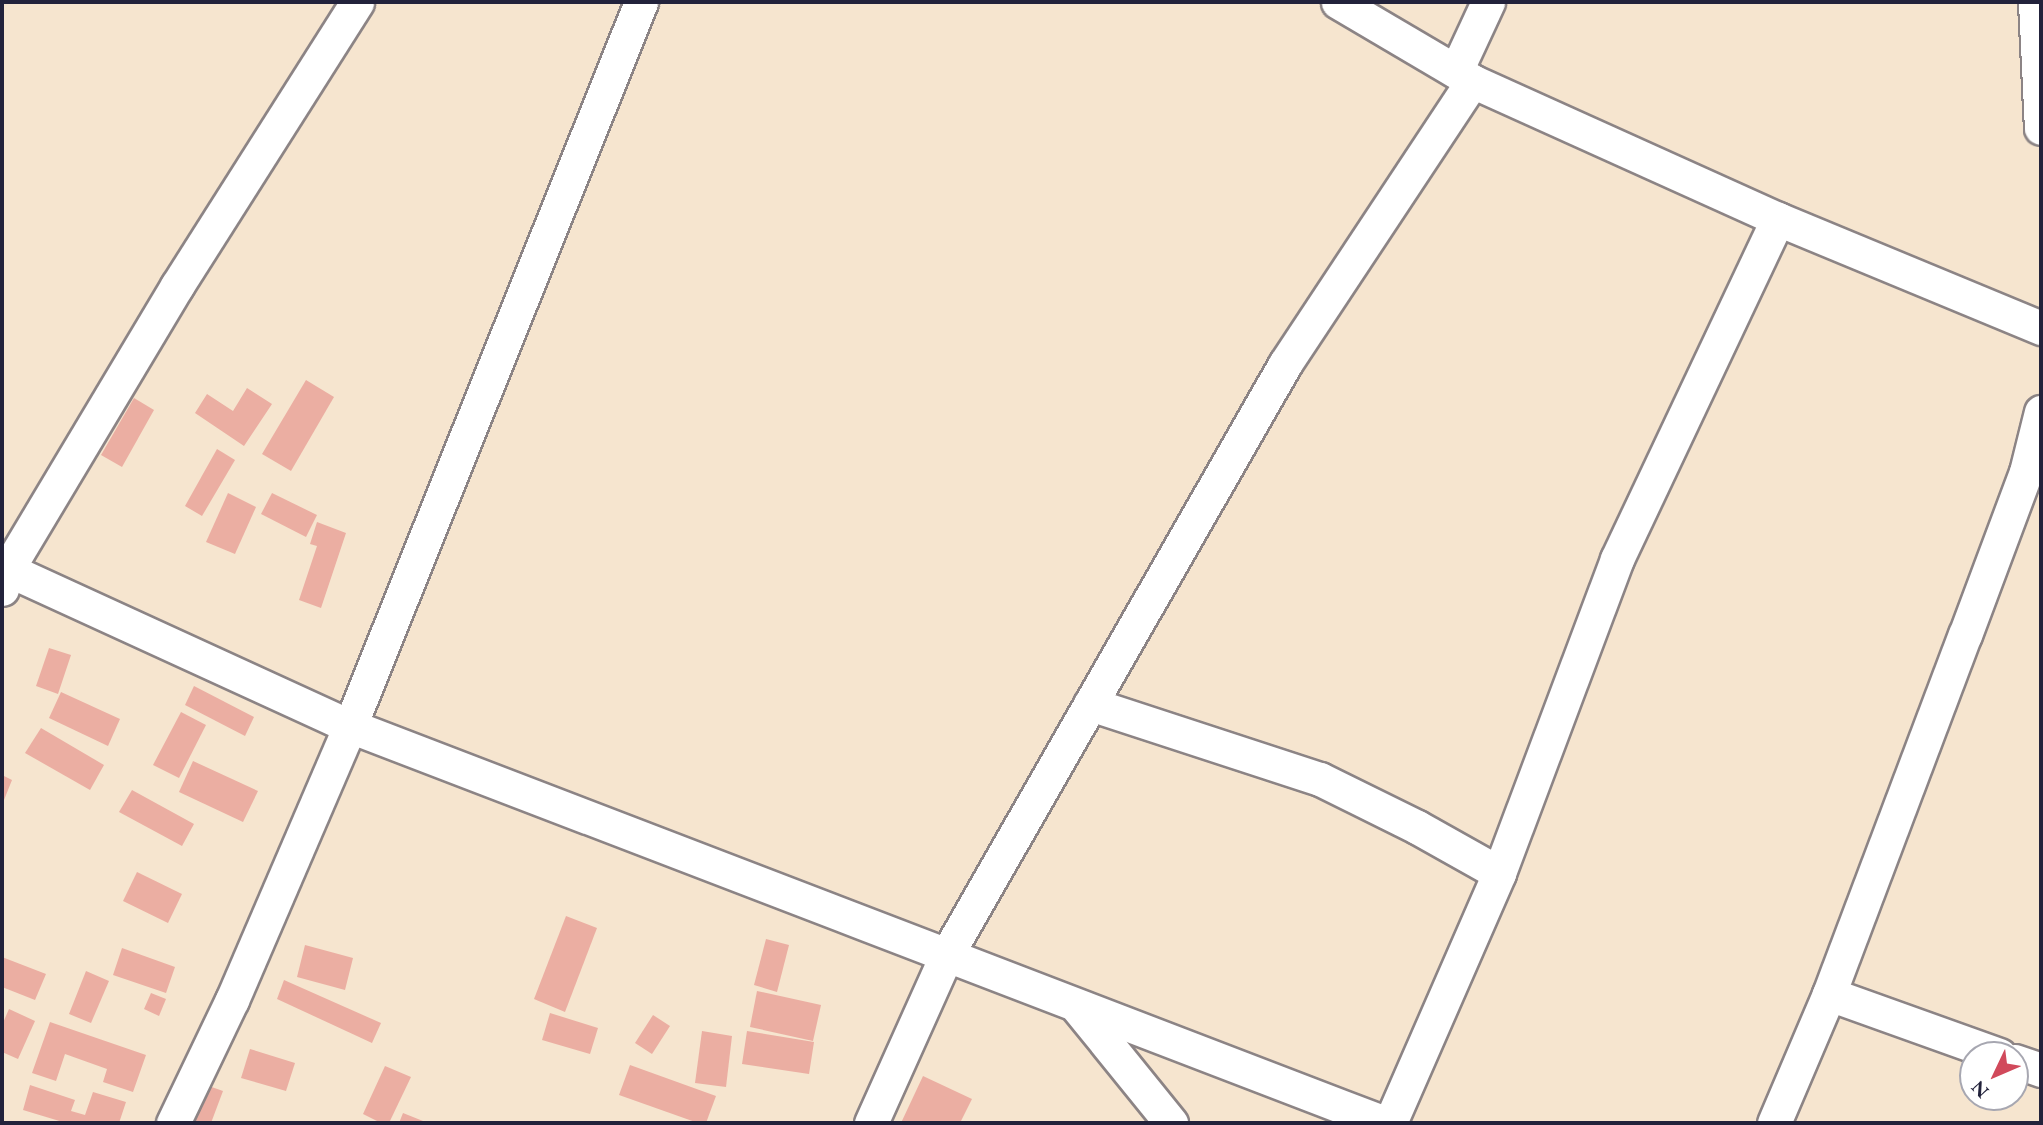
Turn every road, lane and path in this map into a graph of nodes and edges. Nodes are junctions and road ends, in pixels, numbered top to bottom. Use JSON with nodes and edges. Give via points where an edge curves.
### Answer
{"nodes":[{"id":1,"x":358,"y":2,"type":"edge"},
{"id":2,"x":641,"y":2,"type":"edge"},
{"id":3,"x":1338,"y":2,"type":"edge"},
{"id":4,"x":1488,"y":2,"type":"edge"},
{"id":5,"x":2035,"y":2,"type":"edge"},
{"id":6,"x":1464,"y":76,"type":"junction"},
{"id":7,"x":2041,"y":128,"type":"edge"},
{"id":8,"x":1777,"y":219,"type":"junction"},
{"id":9,"x":2041,"y":328,"type":"edge"},
{"id":10,"x":2041,"y":412,"type":"edge"},
{"id":11,"x":4,"y":575,"type":"edge"},
{"id":12,"x":1090,"y":704,"type":"junction"},
{"id":13,"x":351,"y":726,"type":"junction"},
{"id":14,"x":1499,"y":873,"type":"junction"},
{"id":15,"x":946,"y":956,"type":"junction"},
{"id":16,"x":1829,"y":994,"type":"junction"},
{"id":17,"x":1075,"y":1006,"type":"junction"},
{"id":18,"x":1960,"y":1041,"type":"edge"},
{"id":19,"x":173,"y":1123,"type":"edge"},
{"id":20,"x":871,"y":1123,"type":"edge"},
{"id":21,"x":1171,"y":1123,"type":"edge"},
{"id":22,"x":1387,"y":1123,"type":"edge"},
{"id":23,"x":1774,"y":1123,"type":"edge"}],
"edges":[{"from":1,"to":11,"type":"street","via":[[177,286]]},
{"from":2,"to":13,"type":"street"},
{"from":3,"to":6,"type":"street"},
{"from":4,"to":6,"type":"street"},
{"from":5,"to":7,"type":"street"},
{"from":6,"to":8,"type":"street"},
{"from":6,"to":12,"type":"street","via":[[1285,364]]},
{"from":8,"to":9,"type":"street"},
{"from":8,"to":14,"type":"street","via":[[1617,559]]},
{"from":10,"to":16,"type":"street","via":[[2021,485]]},
{"from":11,"to":13,"type":"street"},
{"from":12,"to":14,"type":"street","via":[[1320,779]]},
{"from":12,"to":15,"type":"street"},
{"from":13,"to":15,"type":"street"},
{"from":13,"to":19,"type":"street","via":[[232,1000]]},
{"from":14,"to":22,"type":"street"},
{"from":15,"to":17,"type":"street"},
{"from":15,"to":20,"type":"street"},
{"from":16,"to":18,"type":"street"},
{"from":16,"to":23,"type":"street"},
{"from":17,"to":21,"type":"street"},
{"from":17,"to":22,"type":"street"}]}
